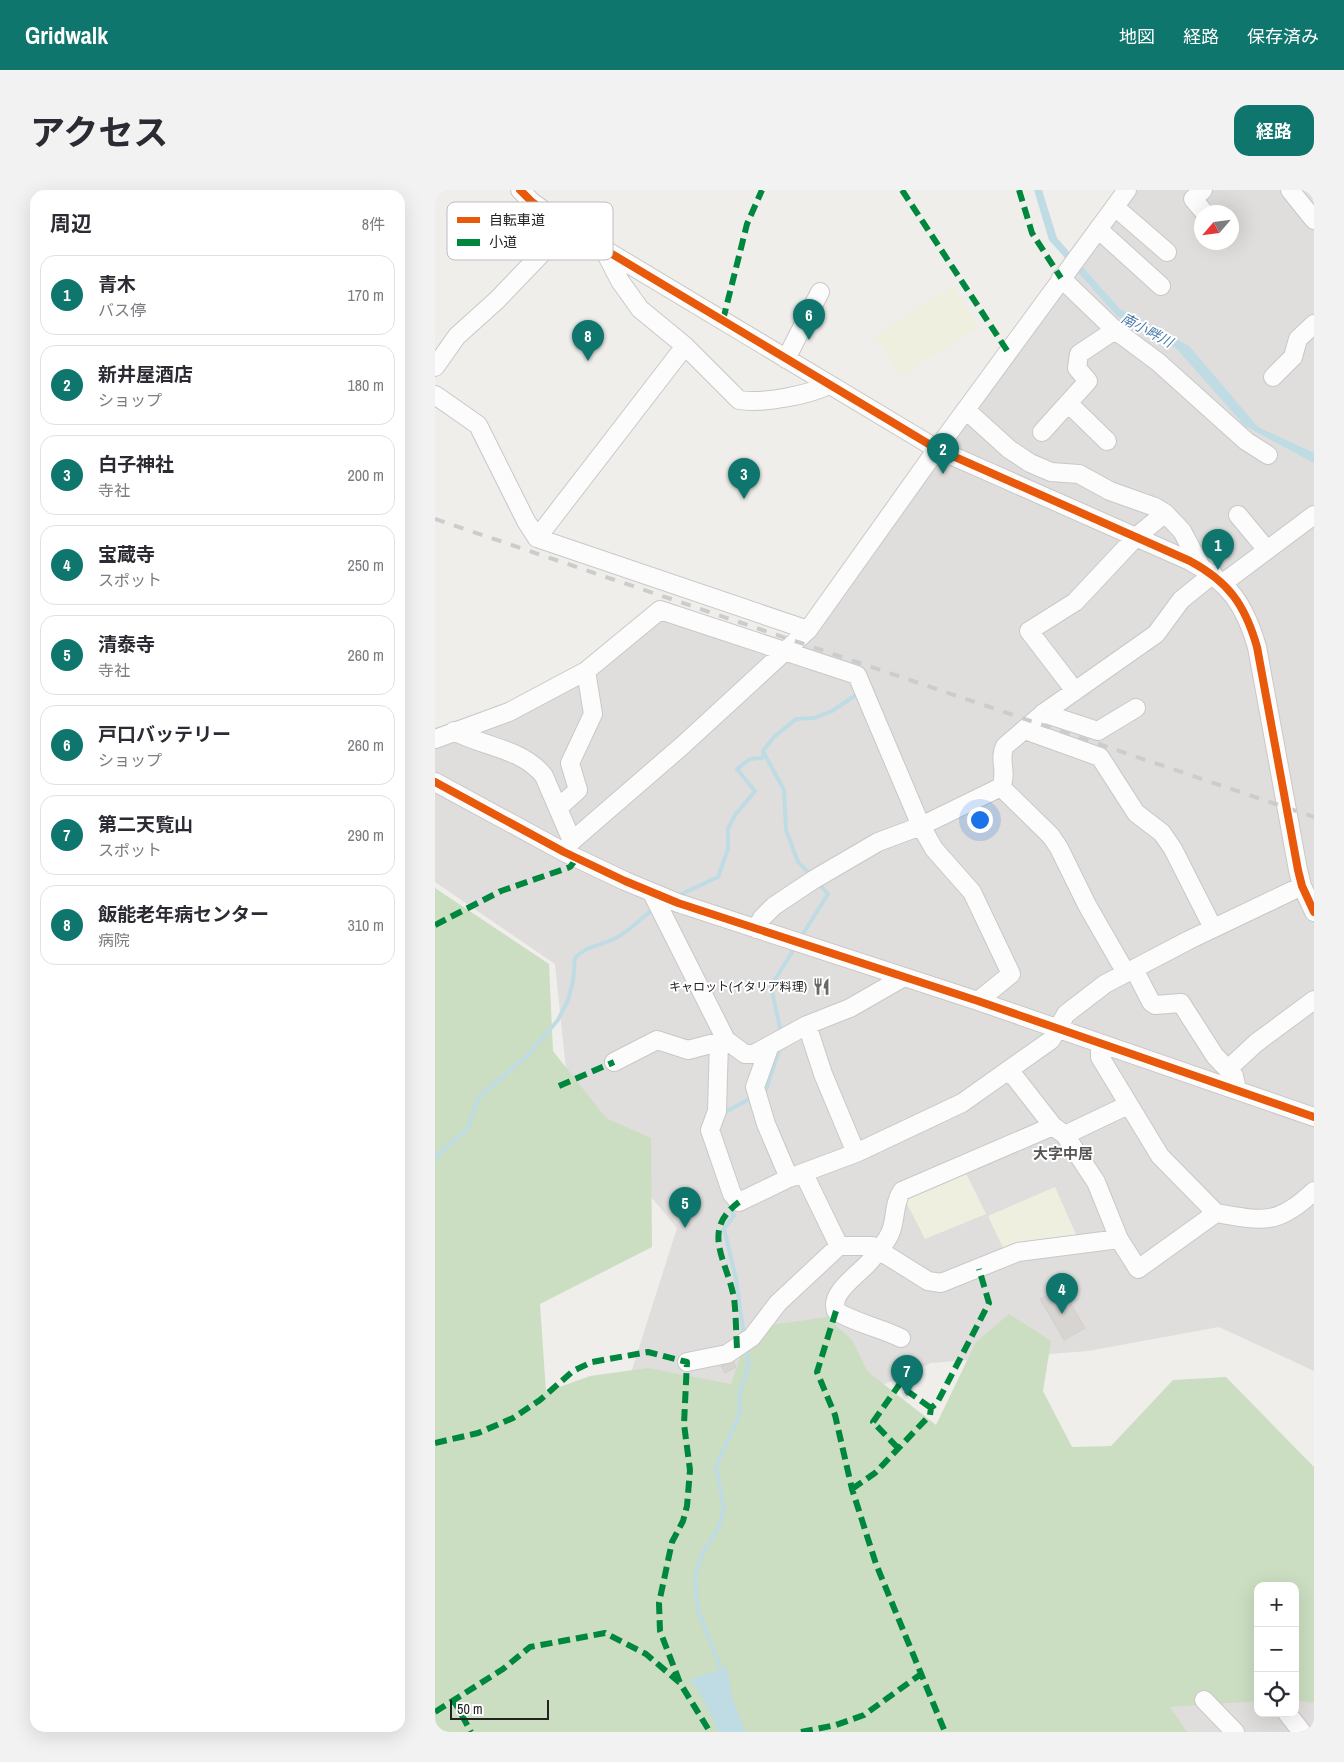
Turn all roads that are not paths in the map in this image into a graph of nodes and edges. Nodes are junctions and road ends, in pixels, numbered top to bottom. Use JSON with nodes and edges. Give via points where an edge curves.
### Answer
{"nodes":[{"id":1,"x":520,"y":190,"type":"edge"},
{"id":2,"x":1127,"y":190,"type":"edge"},
{"id":3,"x":1203,"y":190,"type":"edge"},
{"id":4,"x":1290,"y":190,"type":"edge"},
{"id":5,"x":533,"y":202,"type":"edge"},
{"id":6,"x":1198,"y":205,"type":"edge"},
{"id":7,"x":1115,"y":207,"type":"junction"},
{"id":8,"x":1314,"y":220,"type":"edge"},
{"id":9,"x":1098,"y":229,"type":"junction"},
{"id":10,"x":1167,"y":252,"type":"dead end"},
{"id":11,"x":613,"y":254,"type":"edge"},
{"id":12,"x":535,"y":260,"type":"edge"},
{"id":13,"x":610,"y":260,"type":"edge"},
{"id":14,"x":1063,"y":275,"type":"junction"},
{"id":15,"x":1161,"y":286,"type":"dead end"},
{"id":16,"x":820,"y":292,"type":"dead end"},
{"id":17,"x":1314,"y":324,"type":"edge"},
{"id":18,"x":1115,"y":330,"type":"junction"},
{"id":19,"x":685,"y":346,"type":"junction"},
{"id":20,"x":786,"y":359,"type":"junction"},
{"id":21,"x":435,"y":367,"type":"edge"},
{"id":22,"x":1273,"y":377,"type":"dead end"},
{"id":23,"x":829,"y":385,"type":"junction"},
{"id":24,"x":435,"y":395,"type":"edge"},
{"id":25,"x":1068,"y":403,"type":"junction"},
{"id":26,"x":966,"y":410,"type":"junction"},
{"id":27,"x":1041,"y":432,"type":"dead end"},
{"id":28,"x":1107,"y":440,"type":"dead end"},
{"id":29,"x":937,"y":449,"type":"junction"},
{"id":30,"x":1268,"y":455,"type":"dead end"},
{"id":31,"x":1165,"y":513,"type":"junction"},
{"id":32,"x":1238,"y":515,"type":"dead end"},
{"id":33,"x":1314,"y":515,"type":"edge"},
{"id":34,"x":537,"y":538,"type":"junction"},
{"id":35,"x":1135,"y":538,"type":"junction"},
{"id":36,"x":1267,"y":550,"type":"junction"},
{"id":37,"x":1212,"y":574,"type":"junction"},
{"id":38,"x":808,"y":630,"type":"junction"},
{"id":39,"x":787,"y":651,"type":"junction"},
{"id":40,"x":586,"y":671,"type":"junction"},
{"id":41,"x":1075,"y":691,"type":"junction"},
{"id":42,"x":1136,"y":708,"type":"dead end"},
{"id":43,"x":1043,"y":713,"type":"junction"},
{"id":44,"x":1025,"y":730,"type":"junction"},
{"id":45,"x":453,"y":731,"type":"junction"},
{"id":46,"x":435,"y":739,"type":"edge"},
{"id":47,"x":435,"y":782,"type":"edge"},
{"id":48,"x":1001,"y":787,"type":"junction"},
{"id":49,"x":558,"y":808,"type":"junction"},
{"id":50,"x":921,"y":826,"type":"junction"},
{"id":51,"x":568,"y":846,"type":"junction"},
{"id":52,"x":1302,"y":886,"type":"junction"},
{"id":53,"x":652,"y":893,"type":"junction"},
{"id":54,"x":1314,"y":912,"type":"edge"},
{"id":55,"x":1213,"y":928,"type":"junction"},
{"id":56,"x":756,"y":929,"type":"junction"},
{"id":57,"x":1130,"y":971,"type":"junction"},
{"id":58,"x":904,"y":977,"type":"junction"},
{"id":59,"x":1314,"y":1000,"type":"edge"},
{"id":60,"x":977,"y":1001,"type":"junction"},
{"id":61,"x":807,"y":1025,"type":"junction"},
{"id":62,"x":1057,"y":1029,"type":"junction"},
{"id":63,"x":722,"y":1041,"type":"junction"},
{"id":64,"x":1100,"y":1044,"type":"junction"},
{"id":65,"x":770,"y":1045,"type":"junction"},
{"id":66,"x":614,"y":1062,"type":"dead end"},
{"id":67,"x":1228,"y":1069,"type":"junction"},
{"id":68,"x":1010,"y":1071,"type":"junction"},
{"id":69,"x":1237,"y":1090,"type":"junction"},
{"id":70,"x":1128,"y":1105,"type":"junction"},
{"id":71,"x":1314,"y":1116,"type":"edge"},
{"id":72,"x":1059,"y":1130,"type":"junction"},
{"id":73,"x":856,"y":1153,"type":"junction"},
{"id":74,"x":797,"y":1176,"type":"junction"},
{"id":75,"x":1314,"y":1191,"type":"edge"},
{"id":76,"x":1216,"y":1213,"type":"junction"},
{"id":77,"x":1119,"y":1239,"type":"junction"},
{"id":78,"x":839,"y":1246,"type":"junction"},
{"id":79,"x":879,"y":1250,"type":"junction"},
{"id":80,"x":901,"y":1338,"type":"dead end"},
{"id":81,"x":687,"y":1362,"type":"dead end"},
{"id":82,"x":1204,"y":1700,"type":"dead end"},
{"id":83,"x":1290,"y":1717,"type":"edge"},
{"id":84,"x":1235,"y":1732,"type":"edge"},
{"id":85,"x":1303,"y":1732,"type":"edge"}],
"edges":[{"from":1,"to":5,"type":"street"},
{"from":2,"to":7,"type":"street"},
{"from":3,"to":6,"type":"street","via":[[1193,199]]},
{"from":4,"to":8,"type":"street"},
{"from":7,"to":9,"type":"street"},
{"from":7,"to":10,"type":"street"},
{"from":9,"to":14,"type":"street"},
{"from":9,"to":15,"type":"street"},
{"from":11,"to":20,"type":"street"},
{"from":12,"to":21,"type":"street","via":[[457,336]]},
{"from":13,"to":19,"type":"street","via":[[640,309]]},
{"from":14,"to":18,"type":"street"},
{"from":14,"to":26,"type":"street"},
{"from":16,"to":20,"type":"street"},
{"from":17,"to":22,"type":"street","via":[[1298,339],[1293,357]]},
{"from":18,"to":25,"type":"street","via":[[1079,354],[1077,368],[1088,381]]},
{"from":18,"to":30,"type":"street","via":[[1158,362],[1246,441]]},
{"from":19,"to":23,"type":"street","via":[[739,400],[751,402],[818,390]]},
{"from":19,"to":34,"type":"street"},
{"from":20,"to":23,"type":"street"},
{"from":23,"to":29,"type":"street"},
{"from":24,"to":34,"type":"street","via":[[478,425]]},
{"from":25,"to":27,"type":"street"},
{"from":25,"to":28,"type":"street"},
{"from":26,"to":29,"type":"street"},
{"from":26,"to":31,"type":"street","via":[[1009,449],[1030,463],[1051,472],[1079,474],[1110,491]]},
{"from":29,"to":35,"type":"street"},
{"from":29,"to":38,"type":"street"},
{"from":31,"to":35,"type":"street"},
{"from":31,"to":37,"type":"street","via":[[1182,530]]},
{"from":32,"to":36,"type":"street"},
{"from":33,"to":36,"type":"street"},
{"from":34,"to":38,"type":"street"},
{"from":35,"to":37,"type":"street"},
{"from":35,"to":41,"type":"street","via":[[1075,602],[1029,631]]},
{"from":36,"to":37,"type":"street"},
{"from":37,"to":41,"type":"street","via":[[1181,600],[1156,634]]},
{"from":37,"to":52,"type":"street","via":[[1244,612],[1257,647]]},
{"from":38,"to":39,"type":"street"},
{"from":39,"to":40,"type":"street","via":[[661,610]]},
{"from":39,"to":50,"type":"street","via":[[857,675]]},
{"from":39,"to":51,"type":"street"},
{"from":40,"to":45,"type":"street","via":[[509,712]]},
{"from":40,"to":49,"type":"street","via":[[593,714],[570,764],[578,790]]},
{"from":41,"to":43,"type":"street"},
{"from":42,"to":43,"type":"street","via":[[1098,730]]},
{"from":43,"to":44,"type":"street"},
{"from":44,"to":48,"type":"street","via":[[1002,752],[1005,780]]},
{"from":44,"to":55,"type":"street","via":[[1100,757],[1136,813],[1162,833],[1173,849]]},
{"from":45,"to":46,"type":"street"},
{"from":45,"to":49,"type":"street","via":[[518,755],[537,768]]},
{"from":47,"to":51,"type":"street"},
{"from":48,"to":50,"type":"street"},
{"from":48,"to":57,"type":"street","via":[[1051,836],[1087,905]]},
{"from":49,"to":51,"type":"street"},
{"from":50,"to":56,"type":"street","via":[[878,842],[813,880],[774,906]]},
{"from":50,"to":60,"type":"street","via":[[934,849],[972,892],[1011,974]]},
{"from":51,"to":53,"type":"street"},
{"from":52,"to":54,"type":"street"},
{"from":52,"to":55,"type":"street"},
{"from":53,"to":56,"type":"street"},
{"from":53,"to":63,"type":"street"},
{"from":55,"to":57,"type":"street"},
{"from":56,"to":58,"type":"street"},
{"from":57,"to":62,"type":"street","via":[[1105,984],[1066,1014]]},
{"from":57,"to":67,"type":"street","via":[[1155,1005],[1181,1004],[1215,1056]]},
{"from":58,"to":60,"type":"street"},
{"from":58,"to":61,"type":"street","via":[[850,1008]]},
{"from":59,"to":67,"type":"street","via":[[1256,1043]]},
{"from":60,"to":62,"type":"street"},
{"from":61,"to":65,"type":"street"},
{"from":61,"to":73,"type":"street","via":[[823,1074]]},
{"from":62,"to":64,"type":"street"},
{"from":62,"to":68,"type":"street","via":[[1051,1040]]},
{"from":63,"to":65,"type":"street","via":[[745,1054],[754,1054]]},
{"from":63,"to":66,"type":"street","via":[[687,1050],[657,1040]]},
{"from":63,"to":74,"type":"street","via":[[717,1111],[710,1130],[732,1194],[739,1202]]},
{"from":64,"to":69,"type":"street"},
{"from":64,"to":70,"type":"street","via":[[1100,1057]]},
{"from":65,"to":74,"type":"street","via":[[755,1087],[766,1124]]},
{"from":67,"to":69,"type":"street","via":[[1234,1076]]},
{"from":68,"to":72,"type":"street"},
{"from":68,"to":73,"type":"street","via":[[962,1103]]},
{"from":69,"to":71,"type":"street"},
{"from":70,"to":72,"type":"street"},
{"from":70,"to":76,"type":"street","via":[[1160,1156]]},
{"from":72,"to":77,"type":"street","via":[[1095,1182]]},
{"from":72,"to":79,"type":"street","via":[[901,1191],[892,1229]]},
{"from":73,"to":74,"type":"street"},
{"from":74,"to":78,"type":"street"},
{"from":75,"to":76,"type":"street","via":[[1301,1204],[1281,1216],[1264,1219]]},
{"from":76,"to":77,"type":"street","via":[[1138,1269]]},
{"from":77,"to":79,"type":"street","via":[[1018,1252],[941,1283],[928,1281]]},
{"from":78,"to":79,"type":"street","via":[[865,1245]]},
{"from":78,"to":81,"type":"street","via":[[778,1303],[752,1337],[727,1354]]},
{"from":79,"to":80,"type":"street","via":[[835,1297],[834,1306],[836,1311],[853,1322],[882,1329]]},
{"from":82,"to":84,"type":"street"},
{"from":83,"to":85,"type":"street"}]}
